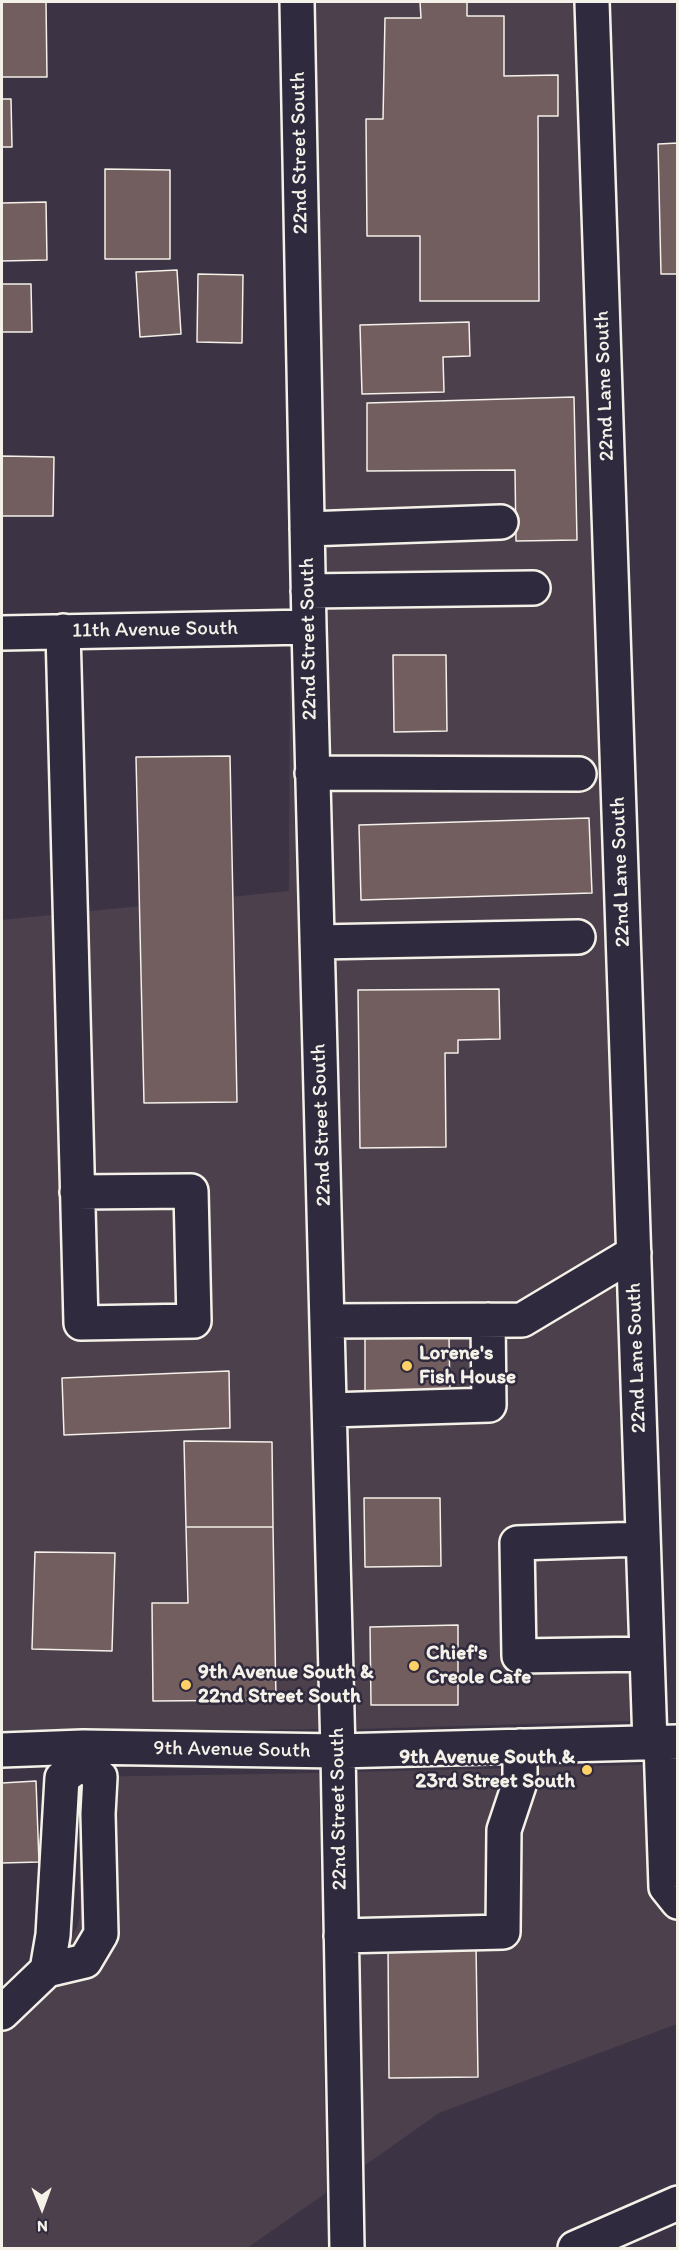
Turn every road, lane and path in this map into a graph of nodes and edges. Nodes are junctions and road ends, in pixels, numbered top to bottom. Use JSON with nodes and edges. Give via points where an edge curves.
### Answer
{"nodes":[{"id":1,"x":297,"y":2,"type":"edge"},
{"id":2,"x":592,"y":2,"type":"edge"},
{"id":3,"x":501,"y":522,"type":"dead end"},
{"id":4,"x":307,"y":529,"type":"junction"},
{"id":5,"x":533,"y":588,"type":"dead end"},
{"id":6,"x":308,"y":591,"type":"junction"},
{"id":7,"x":309,"y":627,"type":"junction"},
{"id":8,"x":63,"y":632,"type":"junction"},
{"id":9,"x":2,"y":633,"type":"edge"},
{"id":10,"x":312,"y":773,"type":"junction"},
{"id":11,"x":579,"y":774,"type":"dead end"},
{"id":12,"x":578,"y":937,"type":"dead end"},
{"id":13,"x":317,"y":942,"type":"junction"},
{"id":14,"x":77,"y":1192,"type":"junction"},
{"id":15,"x":634,"y":1253,"type":"junction"},
{"id":16,"x":327,"y":1320,"type":"junction"},
{"id":17,"x":488,"y":1320,"type":"junction"},
{"id":18,"x":330,"y":1410,"type":"junction"},
{"id":19,"x":643,"y":1539,"type":"junction"},
{"id":20,"x":647,"y":1654,"type":"junction"},
{"id":21,"x":663,"y":1743,"type":"edge"},
{"id":22,"x":520,"y":1746,"type":"junction"},
{"id":23,"x":2,"y":1750,"type":"edge"},
{"id":24,"x":338,"y":1751,"type":"junction"},
{"id":25,"x":82,"y":1755,"type":"junction"},
{"id":26,"x":678,"y":1902,"type":"edge"},
{"id":27,"x":341,"y":1936,"type":"junction"},
{"id":28,"x":47,"y":1970,"type":"junction"},
{"id":29,"x":2,"y":2013,"type":"edge"},
{"id":30,"x":678,"y":2202,"type":"edge"},
{"id":31,"x":347,"y":2248,"type":"edge"},
{"id":32,"x":575,"y":2248,"type":"edge"}],
"edges":[{"from":1,"to":4,"type":"main road","name":"22nd Street South"},
{"from":2,"to":15,"type":"main road","name":"22nd Lane South"},
{"from":3,"to":4,"type":"main road"},
{"from":4,"to":6,"type":"main road","name":"22nd Street South"},
{"from":5,"to":6,"type":"main road"},
{"from":6,"to":7,"type":"main road","name":"22nd Street South"},
{"from":7,"to":8,"type":"main road","name":"11th Avenue South"},
{"from":7,"to":10,"type":"main road","name":"22nd Street South"},
{"from":8,"to":9,"type":"main road","name":"11th Avenue South"},
{"from":8,"to":14,"type":"main road"},
{"from":10,"to":11,"type":"main road"},
{"from":10,"to":13,"type":"main road","name":"22nd Street South"},
{"from":12,"to":13,"type":"main road"},
{"from":13,"to":16,"type":"main road","name":"22nd Street South"},
{"from":14,"to":14,"type":"main road","via":[[81,1323],[194,1321],[191,1191]]},
{"from":15,"to":17,"type":"main road","via":[[522,1320]]},
{"from":15,"to":19,"type":"main road","name":"22nd Lane South"},
{"from":16,"to":17,"type":"main road"},
{"from":16,"to":18,"type":"main road","name":"22nd Street South"},
{"from":17,"to":18,"type":"main road","via":[[489,1405]]},
{"from":18,"to":24,"type":"main road","name":"22nd Street South"},
{"from":19,"to":20,"type":"main road","name":"22nd Lane South"},
{"from":19,"to":20,"type":"main road","via":[[517,1543],[519,1656]]},
{"from":20,"to":21,"type":"main road","name":"22nd Lane South"},
{"from":21,"to":22,"type":"main road","name":"9th Avenue South"},
{"from":21,"to":26,"type":"main road","name":"22nd Lane South","via":[[666,1887]]},
{"from":22,"to":24,"type":"main road","name":"9th Avenue South"},
{"from":22,"to":27,"type":"main road","via":[[520,1782],[504,1830],[504,1932]]},
{"from":23,"to":25,"type":"main road","name":"9th Avenue South"},
{"from":24,"to":25,"type":"main road","name":"9th Avenue South"},
{"from":24,"to":27,"type":"main road","name":"22nd Street South"},
{"from":25,"to":28,"type":"main road","via":[[62,1779],[53,1935]]},
{"from":25,"to":28,"type":"main road","via":[[100,1777],[101,1935],[85,1961]]},
{"from":27,"to":31,"type":"main road","name":"22nd Street South"},
{"from":28,"to":29,"type":"main road"},
{"from":30,"to":32,"type":"main road"}]}
